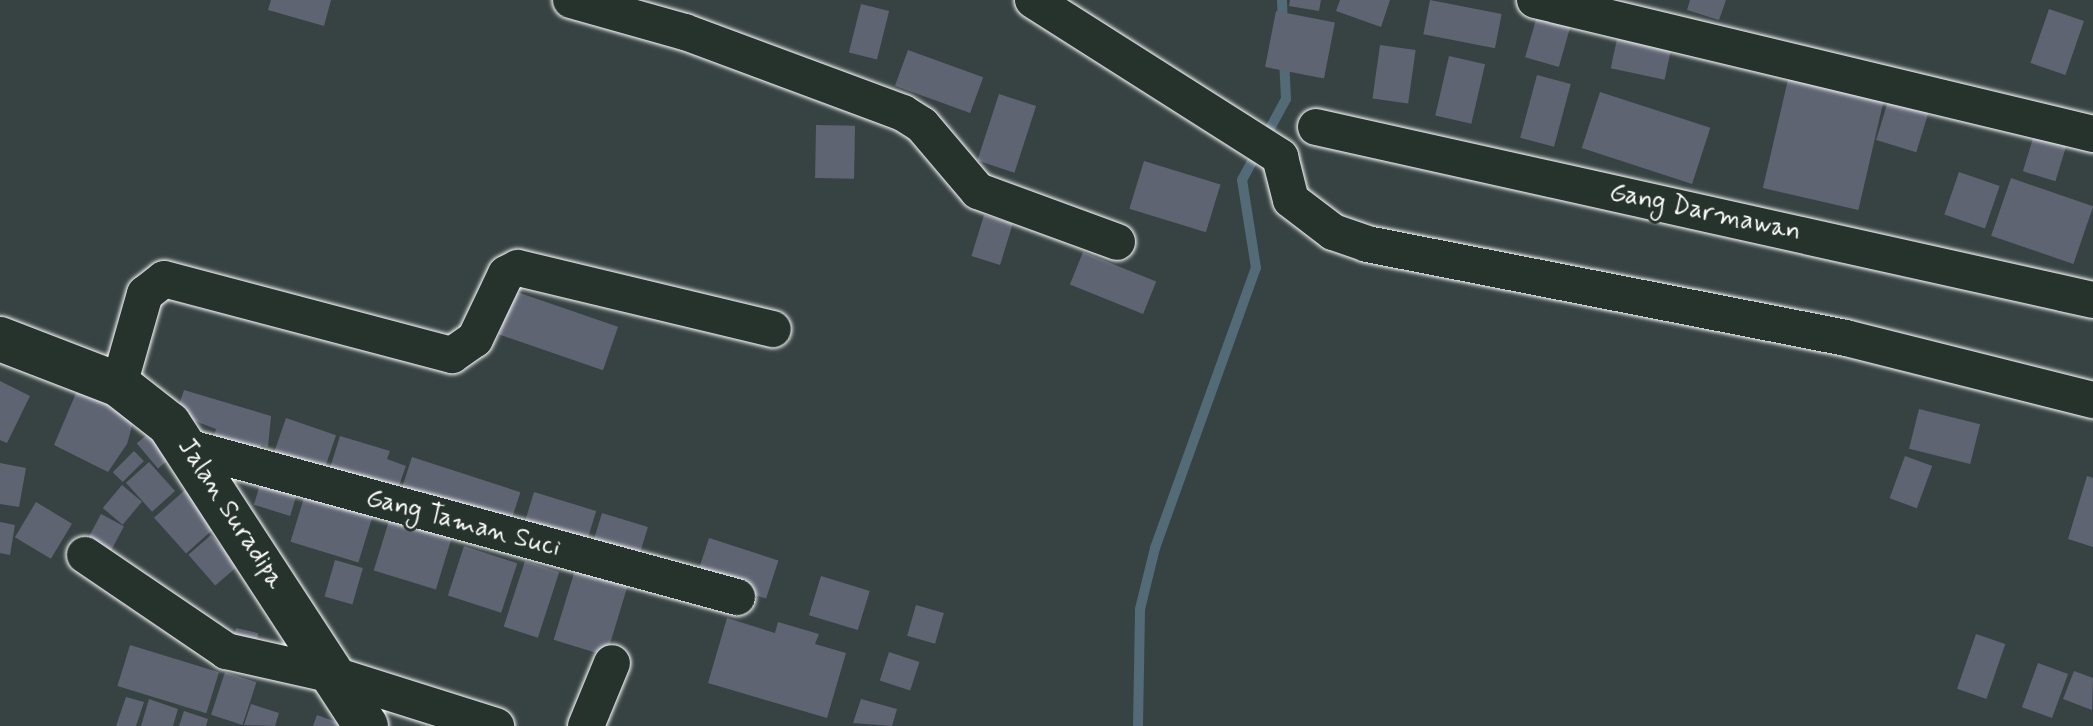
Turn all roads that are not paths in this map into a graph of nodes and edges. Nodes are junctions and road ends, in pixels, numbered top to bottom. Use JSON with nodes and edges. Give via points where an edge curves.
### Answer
{"nodes":[{"id":1,"x":571,"y":0,"type":"edge"},
{"id":2,"x":1033,"y":0,"type":"edge"},
{"id":3,"x":1535,"y":0,"type":"edge"},
{"id":4,"x":1316,"y":127,"type":"dead end"},
{"id":5,"x":2093,"y":134,"type":"edge"},
{"id":6,"x":1117,"y":242,"type":"dead end"},
{"id":7,"x":2093,"y":300,"type":"edge"},
{"id":8,"x":773,"y":329,"type":"dead end"},
{"id":9,"x":0,"y":339,"type":"edge"},
{"id":10,"x":119,"y":385,"type":"junction"},
{"id":11,"x":2093,"y":400,"type":"edge"},
{"id":12,"x":190,"y":448,"type":"junction"},
{"id":13,"x":85,"y":555,"type":"dead end"},
{"id":14,"x":737,"y":597,"type":"dead end"},
{"id":15,"x":612,"y":663,"type":"dead end"},
{"id":16,"x":337,"y":676,"type":"junction"},
{"id":17,"x":366,"y":726,"type":"edge"},
{"id":18,"x":496,"y":726,"type":"edge"},
{"id":19,"x":586,"y":726,"type":"edge"}],
"edges":[{"from":1,"to":6,"type":"street","via":[[685,32],[903,113],[922,125],[978,191]]},
{"from":2,"to":11,"type":"street","via":[[1280,157],[1291,200],[1333,232],[1367,244],[1846,338]]},
{"from":3,"to":5,"type":"street"},
{"from":4,"to":7,"type":"street","name":"Gang Darmawan"},
{"from":8,"to":10,"type":"street","via":[[518,268],[506,274],[475,339],[452,355],[164,279],[145,294]]},
{"from":9,"to":10,"type":"street","name":"Jalan Suradipa"},
{"from":10,"to":12,"type":"street","name":"Jalan Suradipa","via":[[151,406]]},
{"from":12,"to":14,"type":"street","name":"Gang Taman Suci"},
{"from":12,"to":16,"type":"street","name":"Jalan Suradipa","via":[[238,533]]},
{"from":13,"to":16,"type":"street","via":[[200,639],[271,665]]},
{"from":15,"to":19,"type":"street"},
{"from":16,"to":17,"type":"street","name":"Jalan Suradipa"},
{"from":16,"to":18,"type":"street"}]}
